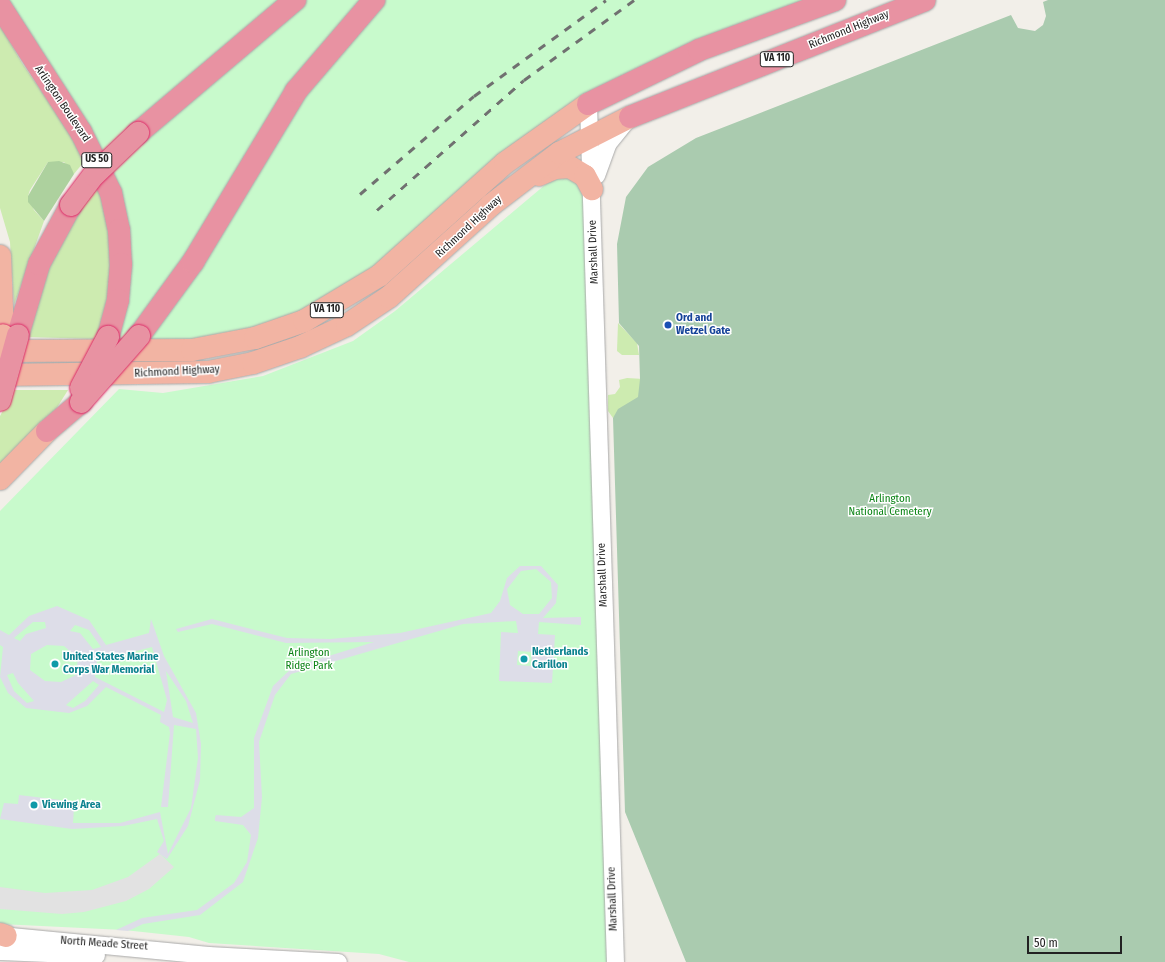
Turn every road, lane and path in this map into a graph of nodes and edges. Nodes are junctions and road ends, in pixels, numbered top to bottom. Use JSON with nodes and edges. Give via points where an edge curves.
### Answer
{"nodes":[{"id":1,"x":295,"y":0,"type":"edge"},
{"id":2,"x":374,"y":0,"type":"edge"},
{"id":3,"x":835,"y":0,"type":"edge"},
{"id":4,"x":925,"y":0,"type":"edge"},
{"id":5,"x":0,"y":6,"type":"edge"},
{"id":6,"x":588,"y":104,"type":"junction"},
{"id":7,"x":630,"y":117,"type":"junction"},
{"id":8,"x":589,"y":136,"type":"junction"},
{"id":9,"x":513,"y":188,"type":"junction"},
{"id":10,"x":592,"y":189,"type":"junction"},
{"id":11,"x":0,"y":256,"type":"edge"},
{"id":12,"x":5,"y":344,"type":"edge"},
{"id":13,"x":0,"y":375,"type":"edge"},
{"id":14,"x":0,"y":400,"type":"edge"},
{"id":15,"x":76,"y":402,"type":"junction"},
{"id":16,"x":0,"y":480,"type":"edge"},
{"id":17,"x":2,"y":939,"type":"edge"},
{"id":18,"x":338,"y":962,"type":"edge"},
{"id":19,"x":615,"y":962,"type":"edge"}],
"edges":[{"from":1,"to":12,"type":"highway","bridge":true,"via":[[138,134],[94,175],[71,205],[39,264]]},
{"from":2,"to":15,"type":"highway","bridge":true,"via":[[296,91],[193,262],[139,336]]},
{"from":3,"to":6,"type":"highway","name":"Richmond Highway","number":"VA 110","via":[[699,50]]},
{"from":4,"to":7,"type":"highway","name":"Richmond Highway","number":"VA 110"},
{"from":5,"to":15,"type":"highway","name":"Arlington Boulevard","number":"US 50","bridge":true,"via":[[87,142],[111,193],[119,230],[121,264],[118,300],[108,337]]},
{"from":6,"to":8,"type":"street","name":"Marshall Drive"},
{"from":6,"to":12,"type":"highway","name":"Richmond Highway","number":"VA 110","via":[[504,163],[379,276],[304,321],[255,338],[192,350]]},
{"from":7,"to":8,"type":"highway","name":"Richmond Highway","number":"VA 110"},
{"from":7,"to":10,"type":"street","name":"Marshall Drive","via":[[607,144]]},
{"from":8,"to":9,"type":"highway","name":"Richmond Highway","number":"VA 110","via":[[559,153]]},
{"from":8,"to":10,"type":"street","name":"Marshall Drive"},
{"from":9,"to":10,"type":"highway","via":[[564,166],[583,174]]},
{"from":9,"to":13,"type":"highway","name":"Richmond Highway","number":"VA 110","via":[[390,297],[347,325],[300,348],[252,363],[208,372]]},
{"from":10,"to":19,"type":"street","name":"Marshall Drive"},
{"from":11,"to":12,"type":"highway"},
{"from":12,"to":14,"type":"highway","bridge":true},
{"from":15,"to":16,"type":"highway","name":"Arlington Boulevard","number":"US 50"},
{"from":17,"to":18,"type":"street","name":"North Meade Street"}]}
